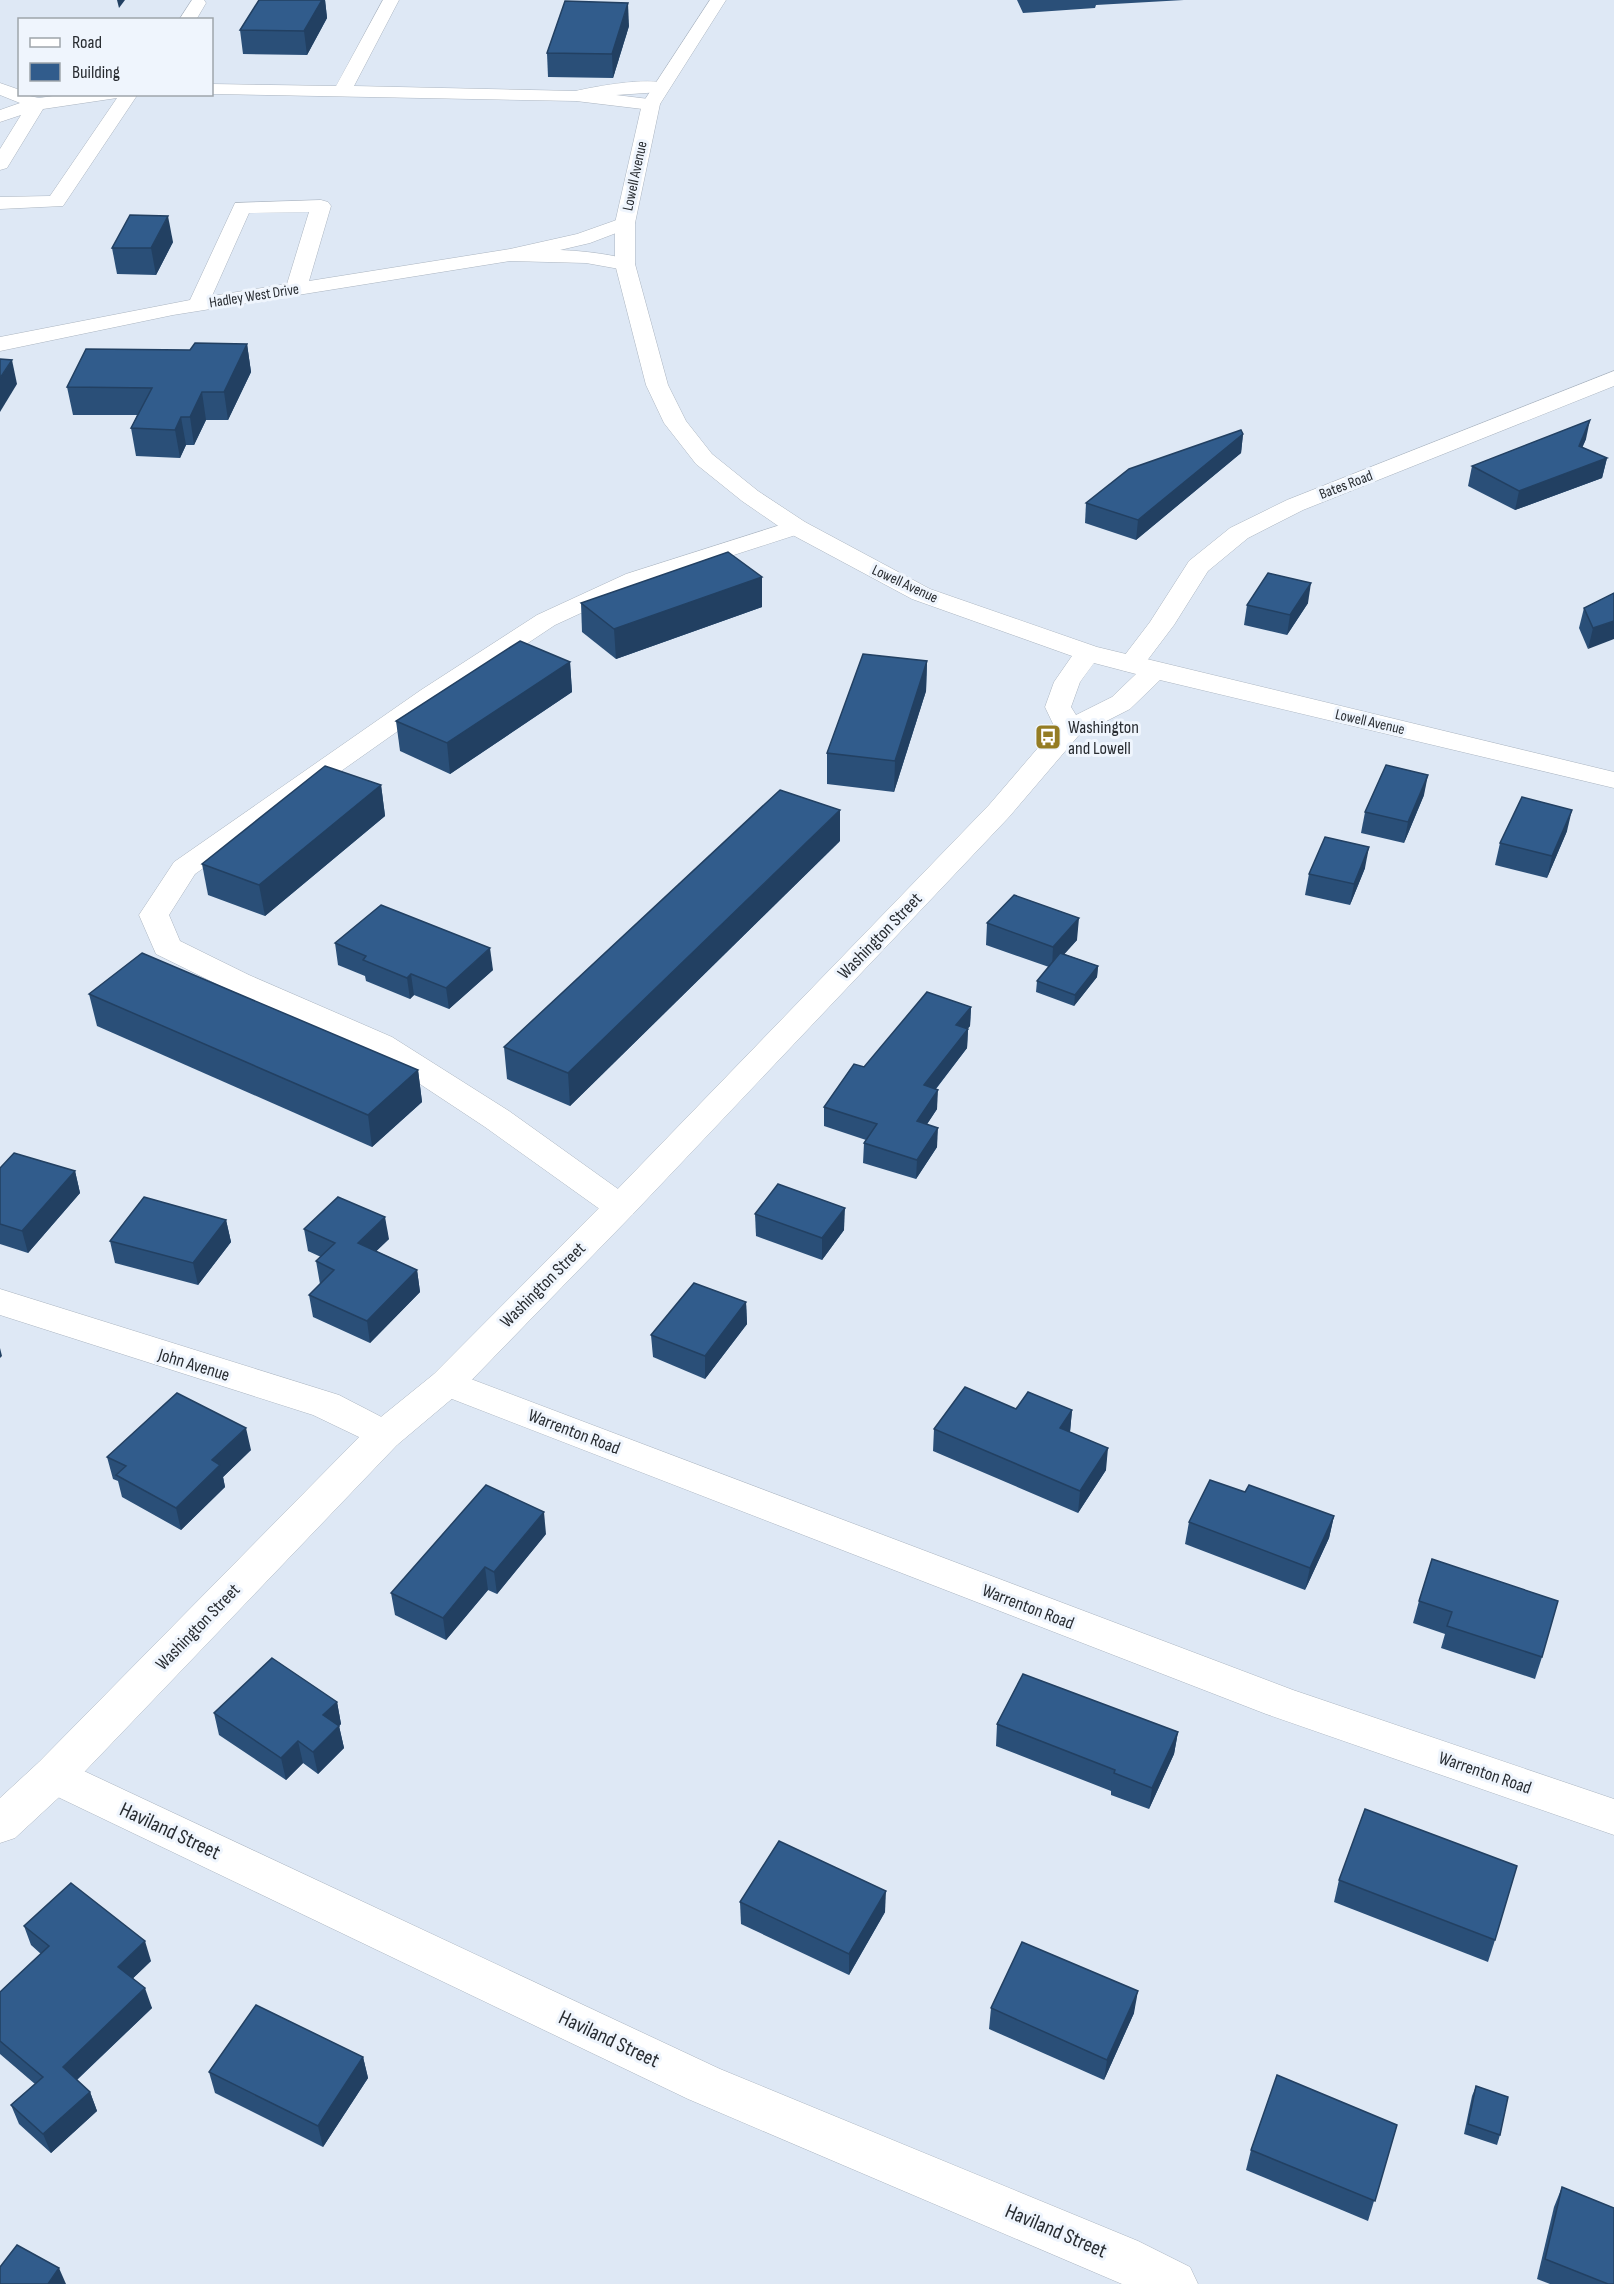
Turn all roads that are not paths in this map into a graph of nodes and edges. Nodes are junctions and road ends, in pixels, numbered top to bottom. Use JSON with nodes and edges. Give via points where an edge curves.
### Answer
{"nodes":[{"id":1,"x":391,"y":0,"type":"edge"},
{"id":2,"x":718,"y":0,"type":"edge"},
{"id":3,"x":198,"y":3,"type":"dead end"},
{"id":4,"x":188,"y":18,"type":"edge"},
{"id":5,"x":661,"y":87,"type":"junction"},
{"id":6,"x":0,"y":88,"type":"edge"},
{"id":7,"x":213,"y":89,"type":"edge"},
{"id":8,"x":343,"y":90,"type":"junction"},
{"id":9,"x":18,"y":96,"type":"edge"},
{"id":10,"x":18,"y":96,"type":"edge"},
{"id":11,"x":97,"y":96,"type":"edge"},
{"id":12,"x":128,"y":96,"type":"edge"},
{"id":13,"x":576,"y":96,"type":"junction"},
{"id":14,"x":37,"y":104,"type":"junction"},
{"id":15,"x":651,"y":104,"type":"junction"},
{"id":16,"x":0,"y":116,"type":"edge"},
{"id":17,"x":0,"y":164,"type":"edge"},
{"id":18,"x":0,"y":203,"type":"edge"},
{"id":19,"x":625,"y":223,"type":"junction"},
{"id":20,"x":510,"y":255,"type":"junction"},
{"id":21,"x":626,"y":264,"type":"junction"},
{"id":22,"x":296,"y":289,"type":"junction"},
{"id":23,"x":198,"y":305,"type":"junction"},
{"id":24,"x":0,"y":344,"type":"edge"},
{"id":25,"x":1614,"y":378,"type":"edge"},
{"id":26,"x":796,"y":527,"type":"junction"},
{"id":27,"x":1088,"y":653,"type":"junction"},
{"id":28,"x":1143,"y":668,"type":"junction"},
{"id":29,"x":1069,"y":729,"type":"junction"},
{"id":30,"x":1613,"y":778,"type":"edge"},
{"id":31,"x":620,"y":1207,"type":"junction"},
{"id":32,"x":0,"y":1302,"type":"edge"},
{"id":33,"x":447,"y":1383,"type":"junction"},
{"id":34,"x":384,"y":1435,"type":"junction"},
{"id":35,"x":54,"y":1775,"type":"junction"},
{"id":36,"x":1614,"y":1817,"type":"edge"},
{"id":37,"x":0,"y":1825,"type":"edge"},
{"id":38,"x":1173,"y":2284,"type":"edge"}],
"edges":[{"from":1,"to":8,"type":"street"},
{"from":2,"to":5,"type":"street","name":"Lowell Avenue"},
{"from":3,"to":4,"type":"street"},
{"from":5,"to":13,"type":"street","via":[[604,90]]},
{"from":5,"to":15,"type":"street","name":"Lowell Avenue"},
{"from":6,"to":9,"type":"street"},
{"from":7,"to":8,"type":"street"},
{"from":8,"to":13,"type":"street"},
{"from":10,"to":14,"type":"street"},
{"from":11,"to":14,"type":"street"},
{"from":12,"to":18,"type":"street","via":[[56,202]]},
{"from":13,"to":15,"type":"street"},
{"from":14,"to":16,"type":"street"},
{"from":14,"to":17,"type":"street"},
{"from":15,"to":19,"type":"street","name":"Lowell Avenue"},
{"from":19,"to":20,"type":"street","name":"Hadley West Drive","via":[[583,239]]},
{"from":19,"to":21,"type":"street","name":"Lowell Avenue"},
{"from":20,"to":21,"type":"street","name":"Hadley West Drive","via":[[586,257]]},
{"from":20,"to":22,"type":"street","name":"Hadley West Drive"},
{"from":21,"to":26,"type":"street","name":"Lowell Avenue","via":[[657,385],[675,423],[705,459]]},
{"from":22,"to":23,"type":"street","name":"Hadley West Drive"},
{"from":22,"to":23,"type":"street","via":[[321,206],[242,207]]},
{"from":23,"to":24,"type":"street","name":"Hadley West Drive"},
{"from":25,"to":28,"type":"street","name":"Bates Road","via":[[1295,505],[1239,533],[1198,566],[1161,625]]},
{"from":26,"to":27,"type":"street","name":"Lowell Avenue","via":[[921,594]]},
{"from":26,"to":31,"type":"street","via":[[635,579],[546,620],[184,868],[154,915],[167,947],[381,1044],[497,1119]]},
{"from":27,"to":28,"type":"street","name":"Lowell Avenue"},
{"from":27,"to":29,"type":"street","via":[[1067,682],[1058,707]]},
{"from":28,"to":29,"type":"street","name":"Washington Street","via":[[1121,703]]},
{"from":28,"to":30,"type":"street","name":"Lowell Avenue"},
{"from":29,"to":31,"type":"street","name":"Washington Street","via":[[999,811]]},
{"from":31,"to":33,"type":"street","name":"Washington Street"},
{"from":32,"to":34,"type":"street","name":"John Avenue","via":[[326,1406]]},
{"from":33,"to":34,"type":"street","name":"Washington Street"},
{"from":33,"to":36,"type":"street","name":"Warrenton Road","via":[[1280,1702]]},
{"from":34,"to":35,"type":"street","name":"Washington Street"},
{"from":35,"to":37,"type":"street","name":"Washington Street"},
{"from":35,"to":38,"type":"street","name":"Haviland Street","via":[[704,2085],[1121,2258]]}]}
